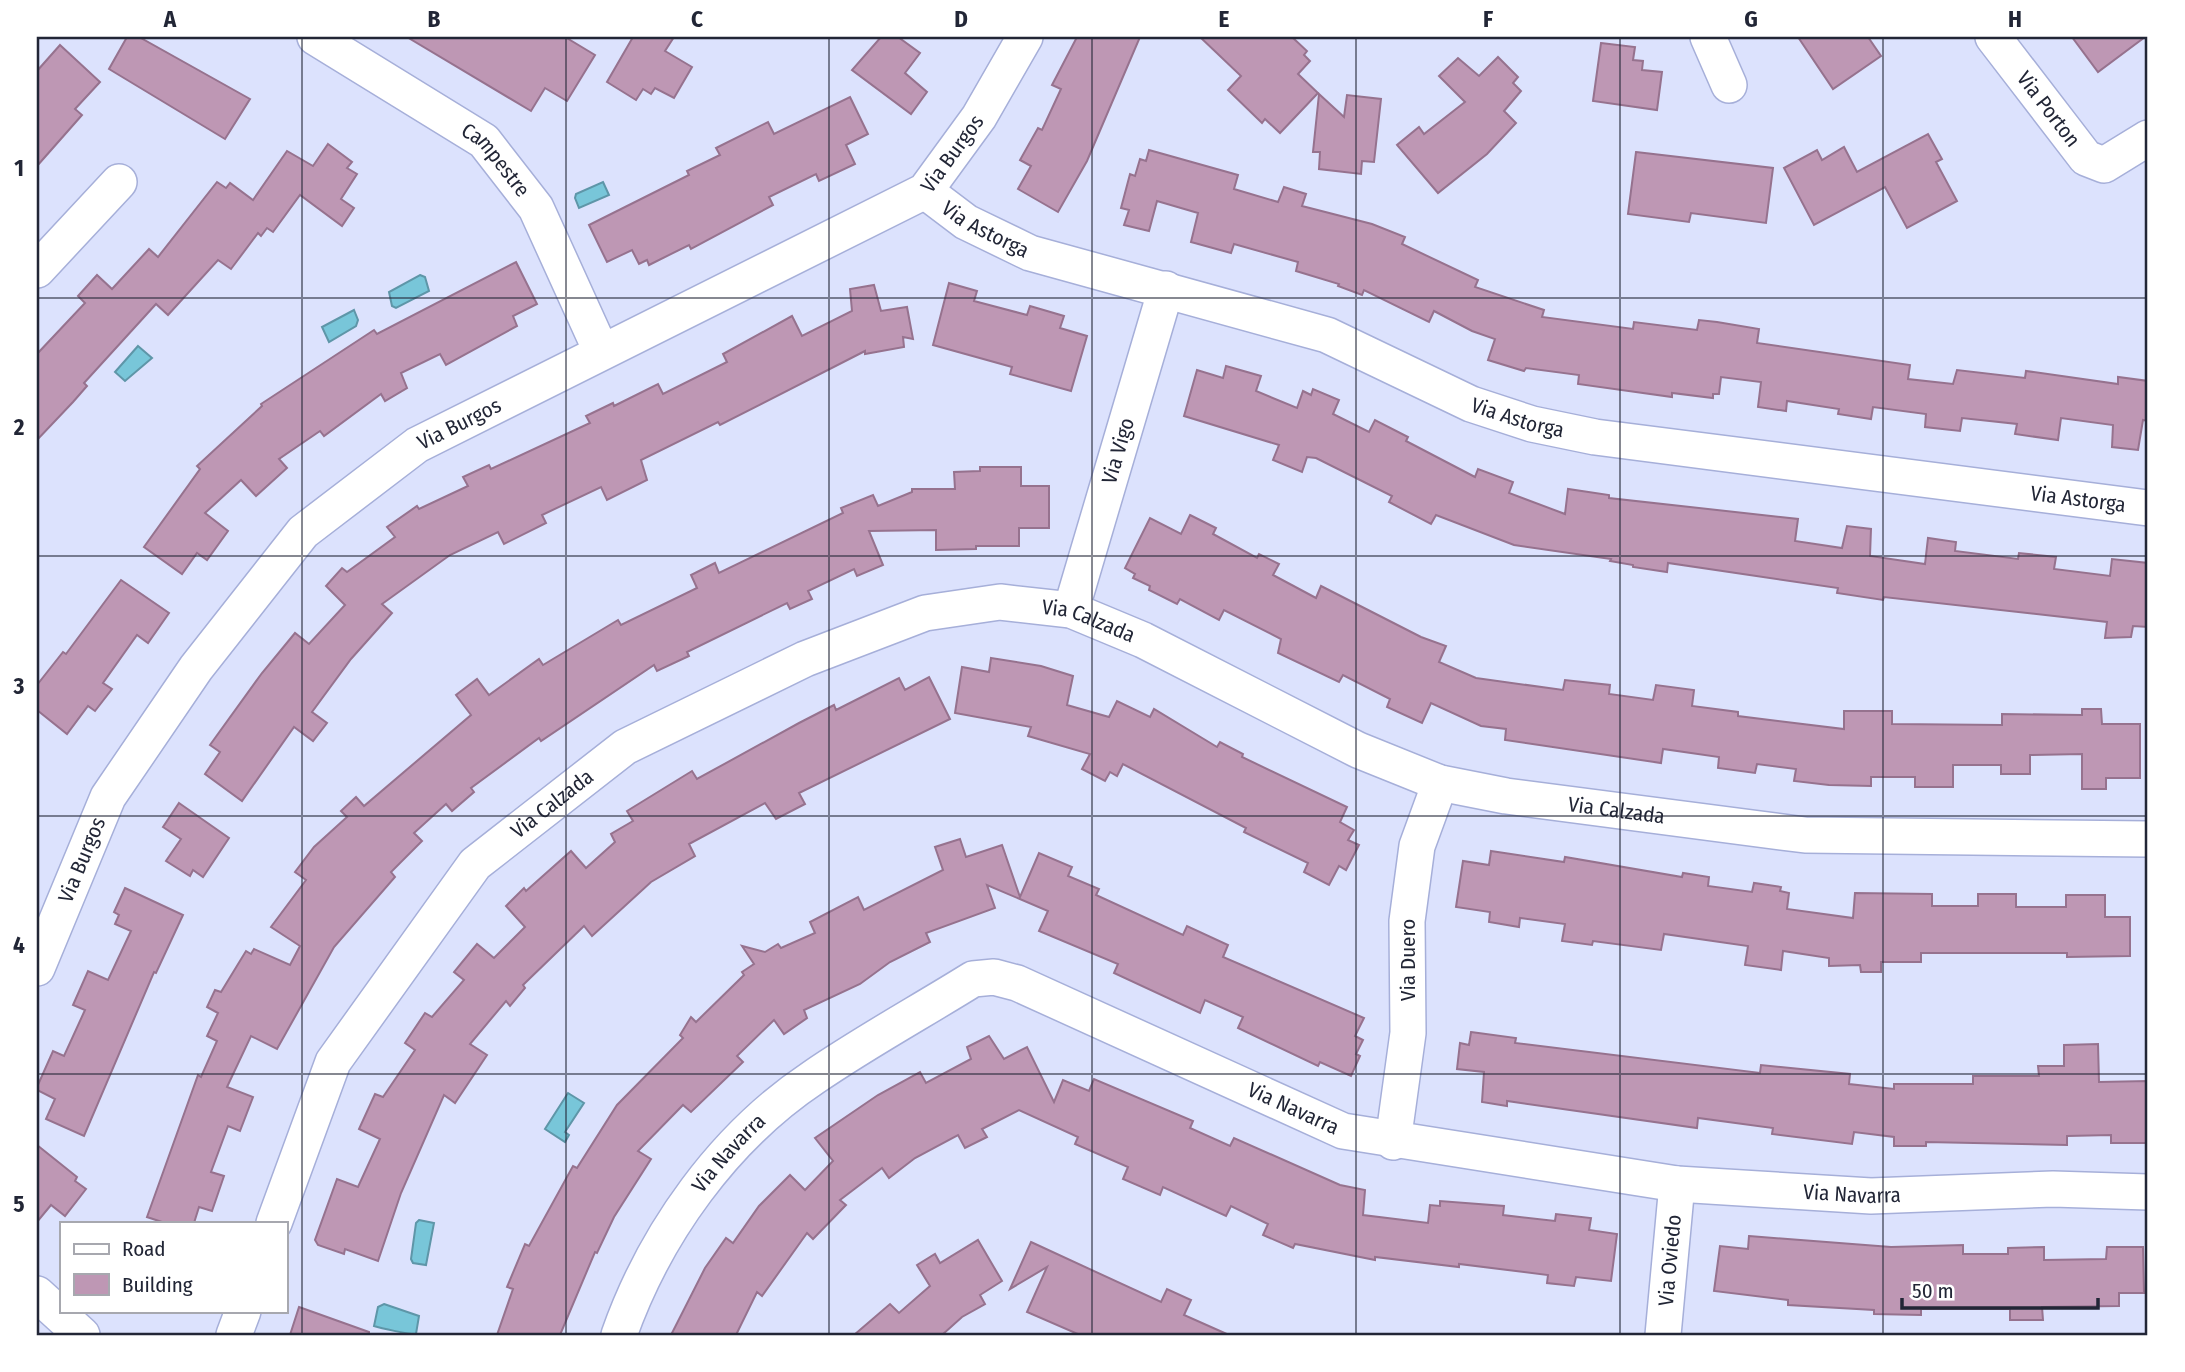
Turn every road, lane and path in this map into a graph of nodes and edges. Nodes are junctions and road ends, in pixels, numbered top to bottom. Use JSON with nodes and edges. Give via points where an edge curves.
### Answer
{"nodes":[{"id":1,"x":315,"y":37,"type":"edge"},
{"id":2,"x":1708,"y":37,"type":"edge"},
{"id":3,"x":1993,"y":37,"type":"edge"},
{"id":4,"x":1020,"y":38,"type":"edge"},
{"id":5,"x":1730,"y":85,"type":"dead end"},
{"id":6,"x":2148,"y":138,"type":"edge"},
{"id":7,"x":119,"y":182,"type":"dead end"},
{"id":8,"x":925,"y":191,"type":"junction"},
{"id":9,"x":37,"y":270,"type":"edge"},
{"id":10,"x":1166,"y":289,"type":"junction"},
{"id":11,"x":601,"y":351,"type":"junction"},
{"id":12,"x":2148,"y":508,"type":"edge"},
{"id":13,"x":1071,"y":610,"type":"junction"},
{"id":14,"x":1440,"y":783,"type":"junction"},
{"id":15,"x":2148,"y":839,"type":"edge"},
{"id":16,"x":41,"y":949,"type":"edge"},
{"id":17,"x":1393,"y":1142,"type":"junction"},
{"id":18,"x":1677,"y":1184,"type":"junction"},
{"id":19,"x":2148,"y":1192,"type":"edge"},
{"id":20,"x":274,"y":1222,"type":"edge"},
{"id":21,"x":37,"y":1294,"type":"edge"},
{"id":22,"x":243,"y":1312,"type":"edge"},
{"id":23,"x":82,"y":1335,"type":"edge"},
{"id":24,"x":234,"y":1335,"type":"edge"},
{"id":25,"x":619,"y":1335,"type":"edge"},
{"id":26,"x":1663,"y":1335,"type":"edge"}],
"edges":[{"from":1,"to":11,"type":"street","name":"Campestre","via":[[484,141],[536,208]]},
{"from":2,"to":5,"type":"street"},
{"from":3,"to":6,"type":"street","name":"Via Porton","via":[[2086,158],[2104,165]]},
{"from":4,"to":8,"type":"street","name":"Via Burgos","via":[[979,117]]},
{"from":7,"to":9,"type":"street"},
{"from":8,"to":10,"type":"street","name":"Via Astorga","via":[[966,222],[1030,253]]},
{"from":8,"to":11,"type":"street","name":"Via Burgos"},
{"from":10,"to":12,"type":"street","name":"Via Astorga","via":[[1327,335],[1471,404],[1532,424],[1595,437]]},
{"from":10,"to":13,"type":"street","name":"Via Vigo"},
{"from":11,"to":16,"type":"street","name":"Via Burgos","via":[[417,445],[303,532],[196,668],[108,797]]},
{"from":13,"to":14,"type":"street","name":"Via Calzada","via":[[1143,640],[1358,750]]},
{"from":13,"to":20,"type":"street","name":"Via Calzada","via":[[1000,602],[925,613],[805,659],[625,747],[475,864],[333,1062]]},
{"from":14,"to":15,"type":"street","name":"Via Calzada","via":[[1506,796],[1805,835]]},
{"from":14,"to":17,"type":"street","name":"Via Duero","via":[[1417,846],[1406,921],[1408,1033]]},
{"from":17,"to":18,"type":"street","name":"Via Navarra"},
{"from":17,"to":25,"type":"street","name":"Via Navarra","via":[[1343,1131],[1017,983],[994,977],[973,979],[812,1078],[742,1136],[698,1187],[661,1243]]},
{"from":18,"to":19,"type":"street","name":"Via Navarra","via":[[1871,1196],[2053,1189]]},
{"from":18,"to":26,"type":"street","name":"Via Oviedo"},
{"from":21,"to":23,"type":"street"},
{"from":22,"to":24,"type":"street"}]}
